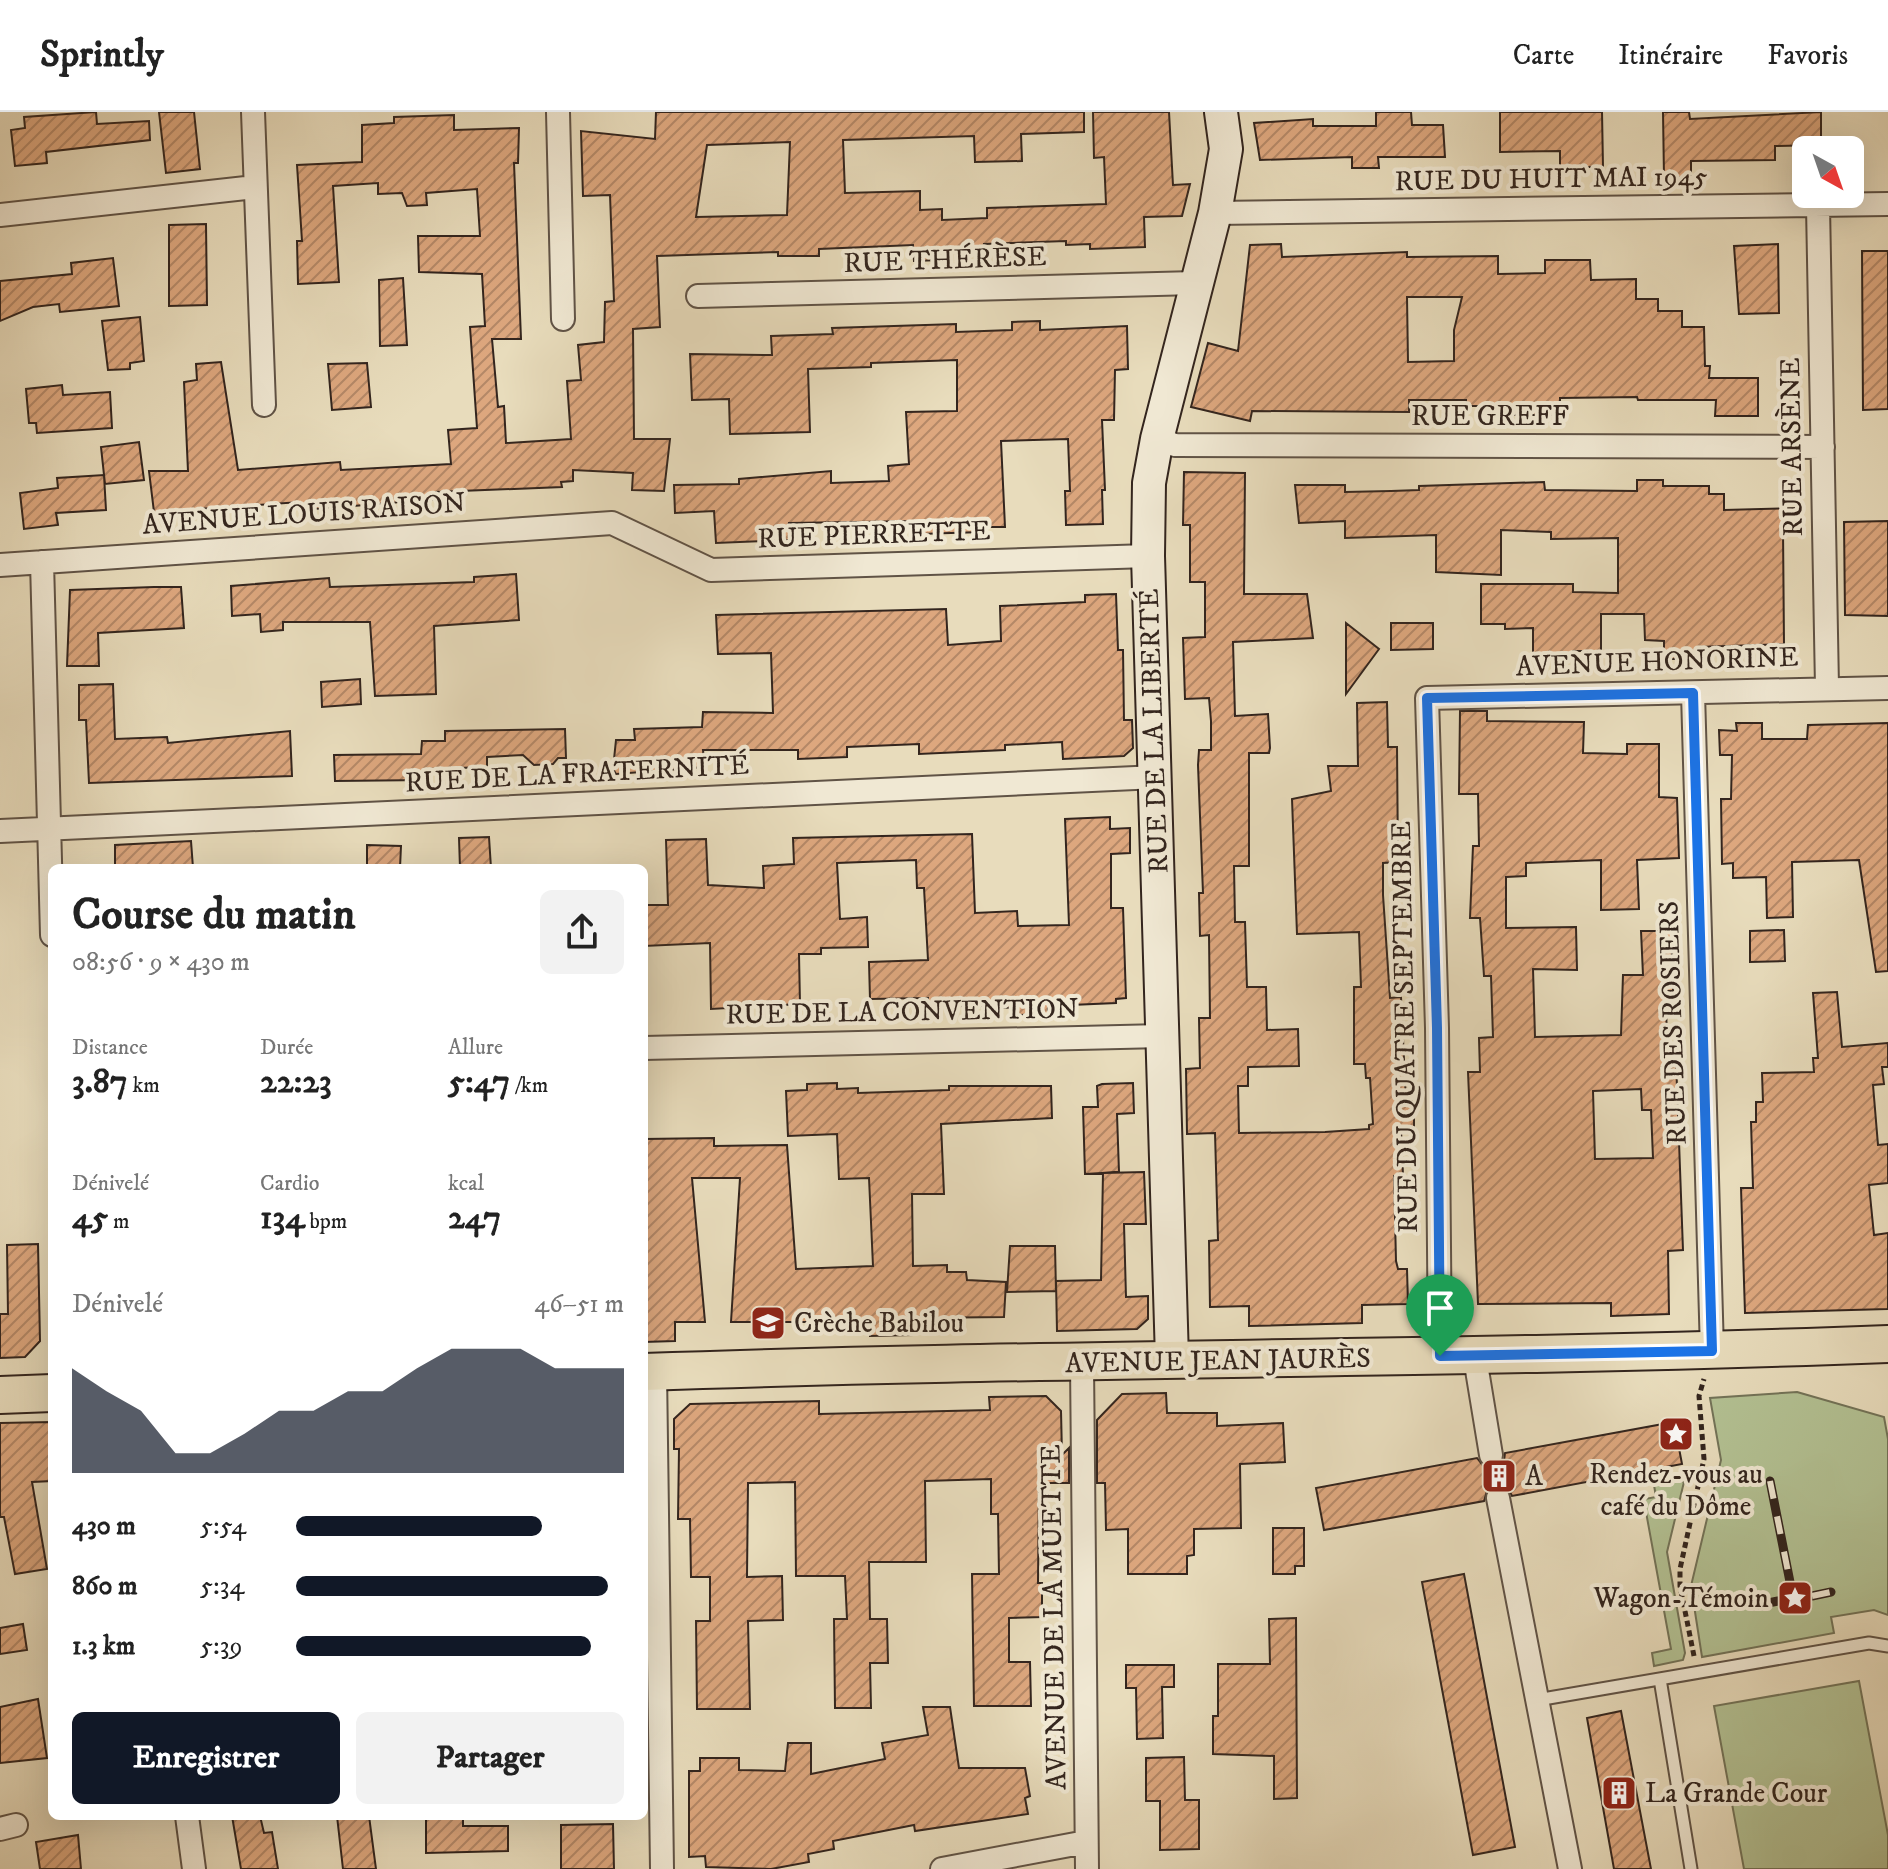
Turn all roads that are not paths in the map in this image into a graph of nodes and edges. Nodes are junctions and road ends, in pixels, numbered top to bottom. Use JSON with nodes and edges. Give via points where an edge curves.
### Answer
{"nodes":[{"id":1,"x":253,"y":112,"type":"edge"},
{"id":2,"x":558,"y":112,"type":"edge"},
{"id":3,"x":1221,"y":112,"type":"edge"},
{"id":4,"x":255,"y":187,"type":"junction"},
{"id":5,"x":1888,"y":204,"type":"edge"},
{"id":6,"x":1864,"y":205,"type":"edge"},
{"id":7,"x":1792,"y":206,"type":"edge"},
{"id":8,"x":1818,"y":208,"type":"edge"},
{"id":9,"x":1215,"y":213,"type":"junction"},
{"id":10,"x":0,"y":215,"type":"edge"},
{"id":11,"x":1195,"y":283,"type":"junction"},
{"id":12,"x":698,"y":296,"type":"dead end"},
{"id":13,"x":563,"y":319,"type":"dead end"},
{"id":14,"x":264,"y":405,"type":"dead end"},
{"id":15,"x":1157,"y":439,"type":"junction"},
{"id":16,"x":1823,"y":447,"type":"junction"},
{"id":17,"x":612,"y":523,"type":"joint"},
{"id":18,"x":1148,"y":556,"type":"junction"},
{"id":19,"x":42,"y":562,"type":"junction"},
{"id":20,"x":0,"y":565,"type":"edge"},
{"id":21,"x":1827,"y":687,"type":"junction"},
{"id":22,"x":1888,"y":688,"type":"edge"},
{"id":23,"x":1693,"y":693,"type":"junction"},
{"id":24,"x":1427,"y":698,"type":"joint"},
{"id":25,"x":1157,"y":777,"type":"junction"},
{"id":26,"x":48,"y":829,"type":"junction"},
{"id":27,"x":0,"y":831,"type":"edge"},
{"id":28,"x":49,"y":864,"type":"edge"},
{"id":29,"x":1162,"y":1036,"type":"junction"},
{"id":30,"x":648,"y":1048,"type":"edge"},
{"id":31,"x":1888,"y":1344,"type":"edge"},
{"id":32,"x":1712,"y":1351,"type":"junction"},
{"id":33,"x":1458,"y":1357,"type":"junction"},
{"id":34,"x":1172,"y":1359,"type":"junction"},
{"id":35,"x":1082,"y":1364,"type":"junction"},
{"id":36,"x":649,"y":1372,"type":"edge"},
{"id":37,"x":48,"y":1393,"type":"edge"},
{"id":38,"x":0,"y":1395,"type":"edge"},
{"id":39,"x":1491,"y":1455,"type":"tunnel mouth"},
{"id":40,"x":1498,"y":1498,"type":"tunnel mouth"},
{"id":41,"x":1888,"y":1646,"type":"edge"},
{"id":42,"x":1660,"y":1679,"type":"junction"},
{"id":43,"x":1537,"y":1700,"type":"junction"},
{"id":44,"x":188,"y":1820,"type":"edge"},
{"id":45,"x":1086,"y":1842,"type":"junction"},
{"id":46,"x":194,"y":1869,"type":"edge"},
{"id":47,"x":662,"y":1869,"type":"edge"},
{"id":48,"x":942,"y":1869,"type":"edge"},
{"id":49,"x":1087,"y":1869,"type":"edge"},
{"id":50,"x":1570,"y":1869,"type":"edge"},
{"id":51,"x":1691,"y":1869,"type":"edge"}],
"edges":[{"from":1,"to":4,"type":"street"},
{"from":2,"to":13,"type":"street"},
{"from":3,"to":9,"type":"street","name":"RUE DE LA LIBERTÉ","via":[[1226,149]]},
{"from":4,"to":10,"type":"street"},
{"from":4,"to":14,"type":"street"},
{"from":5,"to":6,"type":"street","name":"RUE DU HUIT MAI 1945"},
{"from":7,"to":9,"type":"street","name":"RUE DU HUIT MAI 1945"},
{"from":8,"to":16,"type":"street","name":"RUE ARSÈNE"},
{"from":9,"to":11,"type":"street","name":"RUE DE LA LIBERTÉ"},
{"from":11,"to":12,"type":"street","name":"RUE THÉRÈSE"},
{"from":11,"to":15,"type":"street","name":"RUE DE LA LIBERTÉ"},
{"from":15,"to":16,"type":"street","name":"RUE GREFF","via":[[1175,445]]},
{"from":15,"to":18,"type":"street","name":"RUE DE LA LIBERTÉ","via":[[1149,483]]},
{"from":16,"to":21,"type":"street","name":"RUE ARSÈNE"},
{"from":17,"to":18,"type":"street","name":"RUE PIERRETTE","via":[[711,570]]},
{"from":17,"to":19,"type":"street","name":"AVENUE LOUIS RAISON"},
{"from":18,"to":25,"type":"street","name":"RUE DE LA LIBERTÉ"},
{"from":19,"to":20,"type":"street","name":"AVENUE LOUIS RAISON"},
{"from":19,"to":26,"type":"street"},
{"from":21,"to":22,"type":"street","name":"AVENUE HONORINE"},
{"from":21,"to":23,"type":"street","name":"AVENUE HONORINE"},
{"from":23,"to":24,"type":"street","name":"AVENUE HONORINE"},
{"from":23,"to":32,"type":"street","name":"RUE DES ROSIERS"},
{"from":24,"to":33,"type":"street","name":"RUE DU QUATRE SEPTEMBRE","via":[[1437,1028]]},
{"from":25,"to":26,"type":"street","name":"RUE DE LA FRATERNITÉ"},
{"from":25,"to":29,"type":"street","name":"RUE DE LA LIBERTÉ"},
{"from":26,"to":27,"type":"street","name":"RUE DE LA FRATERNITÉ"},
{"from":26,"to":28,"type":"street"},
{"from":29,"to":30,"type":"street","name":"RUE DE LA CONVENTION"},
{"from":29,"to":34,"type":"street","name":"RUE DE LA LIBERTÉ"},
{"from":31,"to":32,"type":"main road","name":"AVENUE JEAN JAURÈS"},
{"from":32,"to":33,"type":"main road","name":"AVENUE JEAN JAURÈS"},
{"from":33,"to":34,"type":"main road","name":"AVENUE JEAN JAURÈS"},
{"from":33,"to":39,"type":"street","name":"RUE DU QUATRE SEPTEMBRE"},
{"from":34,"to":35,"type":"main road","name":"AVENUE JEAN JAURÈS"},
{"from":35,"to":36,"type":"main road","name":"AVENUE JEAN JAURÈS"},
{"from":35,"to":45,"type":"street","name":"AVENUE DE LA MUETTE"},
{"from":36,"to":47,"type":"street"},
{"from":37,"to":38,"type":"main road"},
{"from":40,"to":43,"type":"street"},
{"from":41,"to":42,"type":"lane","via":[[1869,1643]]},
{"from":42,"to":43,"type":"lane"},
{"from":42,"to":51,"type":"lane"},
{"from":43,"to":50,"type":"street"},
{"from":44,"to":46,"type":"street"},
{"from":45,"to":48,"type":"street"},
{"from":45,"to":49,"type":"street","name":"AVENUE DE LA MUETTE"}]}
